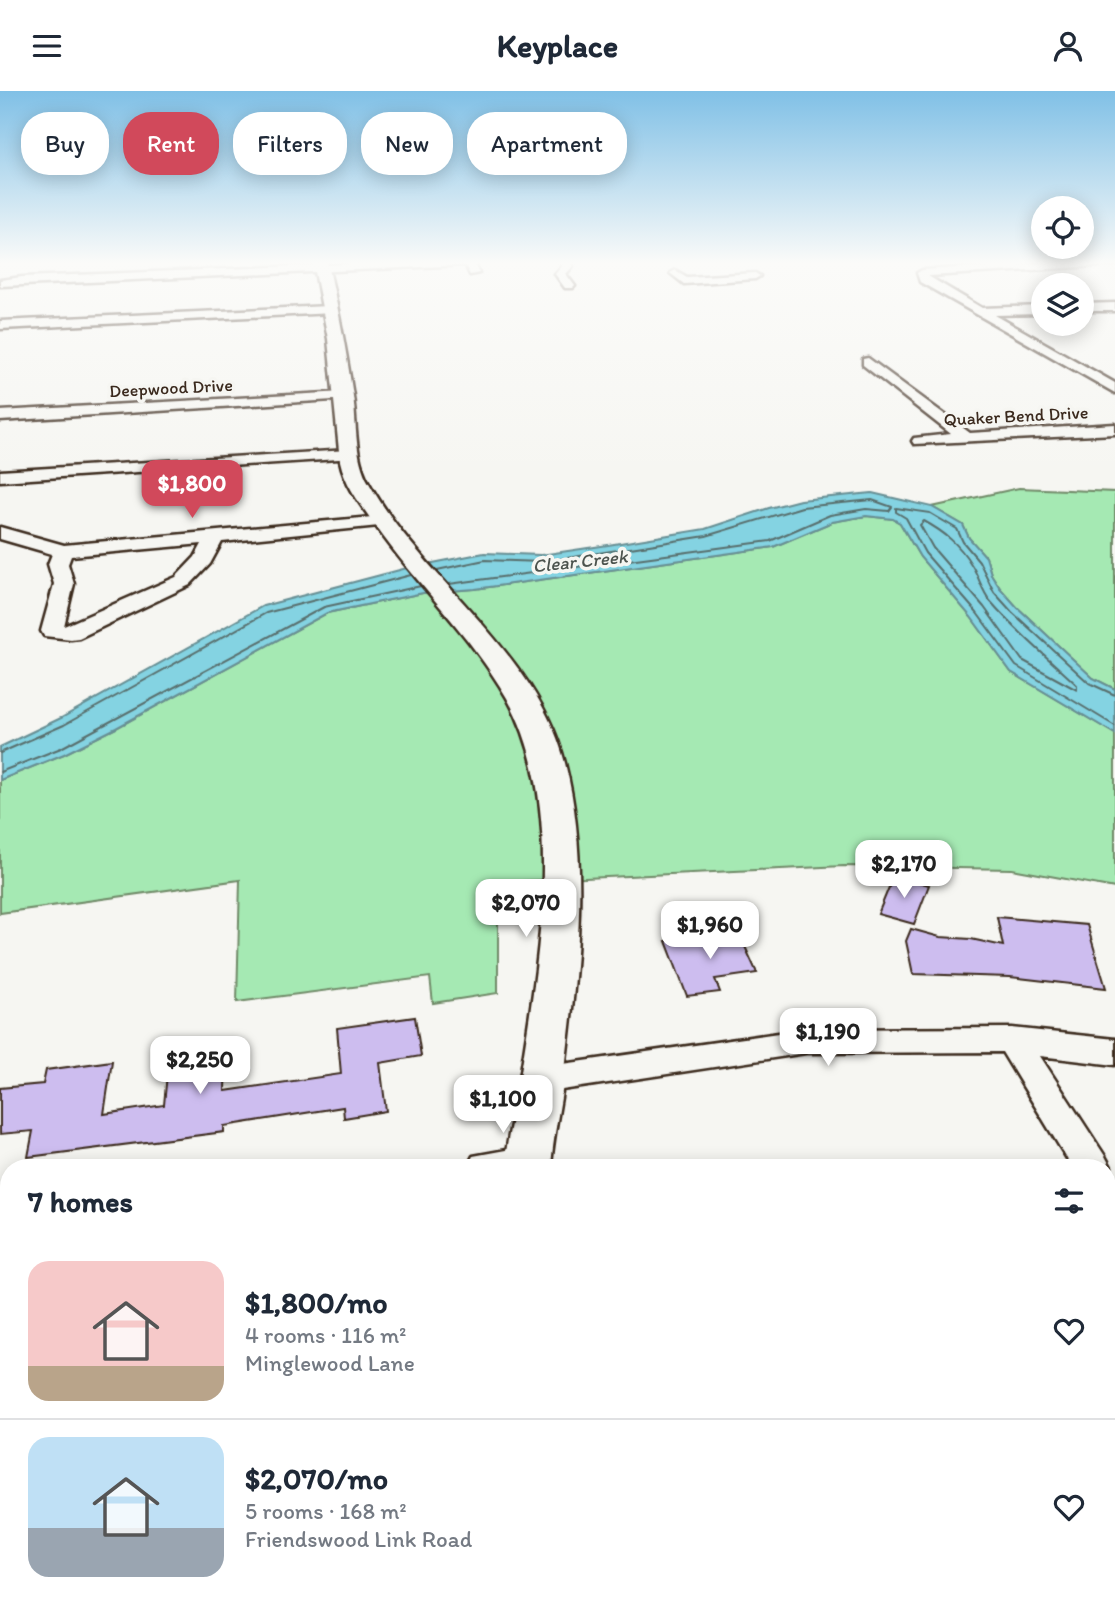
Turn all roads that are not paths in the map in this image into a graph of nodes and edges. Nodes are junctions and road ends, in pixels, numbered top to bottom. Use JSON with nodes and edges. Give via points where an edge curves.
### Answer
{"nodes":[{"id":1,"x":333,"y":332,"type":"edge"},
{"id":2,"x":1016,"y":332,"type":"edge"},
{"id":3,"x":869,"y":362,"type":"dead end"},
{"id":4,"x":1103,"y":366,"type":"dead end"},
{"id":5,"x":1080,"y":368,"type":"junction"},
{"id":6,"x":1115,"y":389,"type":"edge"},
{"id":7,"x":344,"y":396,"type":"junction"},
{"id":8,"x":0,"y":416,"type":"edge"},
{"id":9,"x":1115,"y":429,"type":"edge"},
{"id":10,"x":966,"y":438,"type":"junction"},
{"id":11,"x":920,"y":441,"type":"dead end"},
{"id":12,"x":348,"y":455,"type":"junction"},
{"id":13,"x":0,"y":476,"type":"edge"},
{"id":14,"x":387,"y":527,"type":"junction"},
{"id":15,"x":0,"y":533,"type":"edge"},
{"id":16,"x":214,"y":538,"type":"junction"},
{"id":17,"x":63,"y":551,"type":"junction"},
{"id":18,"x":1012,"y":1039,"type":"junction"},
{"id":19,"x":1115,"y":1052,"type":"edge"},
{"id":20,"x":542,"y":1080,"type":"junction"},
{"id":21,"x":529,"y":1159,"type":"edge"},
{"id":22,"x":1087,"y":1159,"type":"edge"}],
"edges":[{"from":1,"to":7,"type":"main road"},
{"from":2,"to":5,"type":"street"},
{"from":3,"to":10,"type":"street"},
{"from":4,"to":5,"type":"street"},
{"from":5,"to":6,"type":"street"},
{"from":7,"to":8,"type":"street","name":"Deepwood Drive"},
{"from":7,"to":12,"type":"main road"},
{"from":9,"to":10,"type":"street","name":"Quaker Bend Drive"},
{"from":10,"to":11,"type":"street","name":"Quaker Bend Drive"},
{"from":12,"to":13,"type":"street"},
{"from":12,"to":14,"type":"main road","via":[[353,473]]},
{"from":14,"to":16,"type":"street"},
{"from":14,"to":20,"type":"main road","via":[[503,671],[532,718],[549,759],[556,803],[559,904]]},
{"from":15,"to":17,"type":"street"},
{"from":16,"to":17,"type":"street"},
{"from":16,"to":17,"type":"street","via":[[203,560],[183,581],[71,633],[52,631],[64,584],[58,564]]},
{"from":18,"to":19,"type":"street"},
{"from":18,"to":20,"type":"street","via":[[806,1041]]},
{"from":18,"to":22,"type":"street"},
{"from":20,"to":21,"type":"main road"}]}
